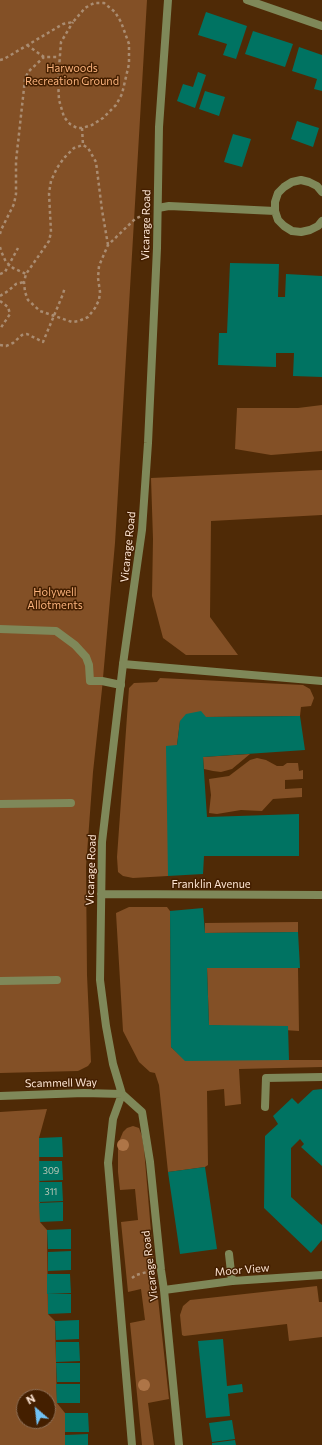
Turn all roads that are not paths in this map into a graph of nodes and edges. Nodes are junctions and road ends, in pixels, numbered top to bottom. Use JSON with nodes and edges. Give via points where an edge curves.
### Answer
{"nodes":[{"id":1,"x":168,"y":0,"type":"edge"},
{"id":2,"x":247,"y":0,"type":"edge"},
{"id":3,"x":322,"y":26,"type":"edge"},
{"id":4,"x":322,"y":192,"type":"edge"},
{"id":5,"x":158,"y":208,"type":"junction"},
{"id":6,"x":275,"y":211,"type":"junction"},
{"id":7,"x":322,"y":221,"type":"edge"},
{"id":8,"x":0,"y":629,"type":"edge"},
{"id":9,"x":123,"y":664,"type":"junction"},
{"id":10,"x":322,"y":681,"type":"edge"},
{"id":11,"x":121,"y":685,"type":"junction"},
{"id":12,"x":71,"y":803,"type":"dead end"},
{"id":13,"x":0,"y":804,"type":"edge"},
{"id":14,"x":101,"y":894,"type":"junction"},
{"id":15,"x":322,"y":895,"type":"edge"},
{"id":16,"x":57,"y":980,"type":"dead end"},
{"id":17,"x":0,"y":981,"type":"edge"},
{"id":18,"x":322,"y":1077,"type":"edge"},
{"id":19,"x":122,"y":1094,"type":"junction"},
{"id":20,"x":0,"y":1096,"type":"edge"},
{"id":21,"x":265,"y":1107,"type":"dead end"},
{"id":22,"x":229,"y":1254,"type":"dead end"},
{"id":23,"x":322,"y":1275,"type":"edge"},
{"id":24,"x":232,"y":1280,"type":"junction"},
{"id":25,"x":164,"y":1290,"type":"junction"},
{"id":26,"x":132,"y":1445,"type":"edge"},
{"id":27,"x":179,"y":1445,"type":"edge"}],
"edges":[{"from":1,"to":5,"type":"street","name":"Vicarage Road","via":[[159,128]]},
{"from":2,"to":3,"type":"street"},
{"from":4,"to":6,"type":"street","via":[[309,182],[292,182],[278,194]]},
{"from":5,"to":6,"type":"street","via":[[168,206]]},
{"from":5,"to":9,"type":"street","name":"Vicarage Road","via":[[142,530]]},
{"from":6,"to":7,"type":"street","via":[[278,220],[292,231],[310,230]]},
{"from":8,"to":11,"type":"street","via":[[56,631],[86,657],[90,681]]},
{"from":9,"to":10,"type":"street"},
{"from":9,"to":11,"type":"street","name":"Vicarage Road"},
{"from":11,"to":14,"type":"street","name":"Vicarage Road","via":[[102,842]]},
{"from":12,"to":13,"type":"street"},
{"from":14,"to":15,"type":"street","name":"Franklin Avenue"},
{"from":14,"to":19,"type":"street","name":"Vicarage Road","via":[[100,980],[106,1026]]},
{"from":16,"to":17,"type":"street"},
{"from":18,"to":21,"type":"street","via":[[266,1078]]},
{"from":19,"to":20,"type":"street","name":"Scammell Way"},
{"from":19,"to":25,"type":"street","name":"Vicarage Road","via":[[142,1112]]},
{"from":19,"to":26,"type":"street","via":[[113,1119],[108,1163]]},
{"from":22,"to":24,"type":"street"},
{"from":23,"to":24,"type":"street","name":"Moor View"},
{"from":24,"to":25,"type":"street","name":"Moor View"},
{"from":25,"to":27,"type":"street","name":"Vicarage Road"}]}
